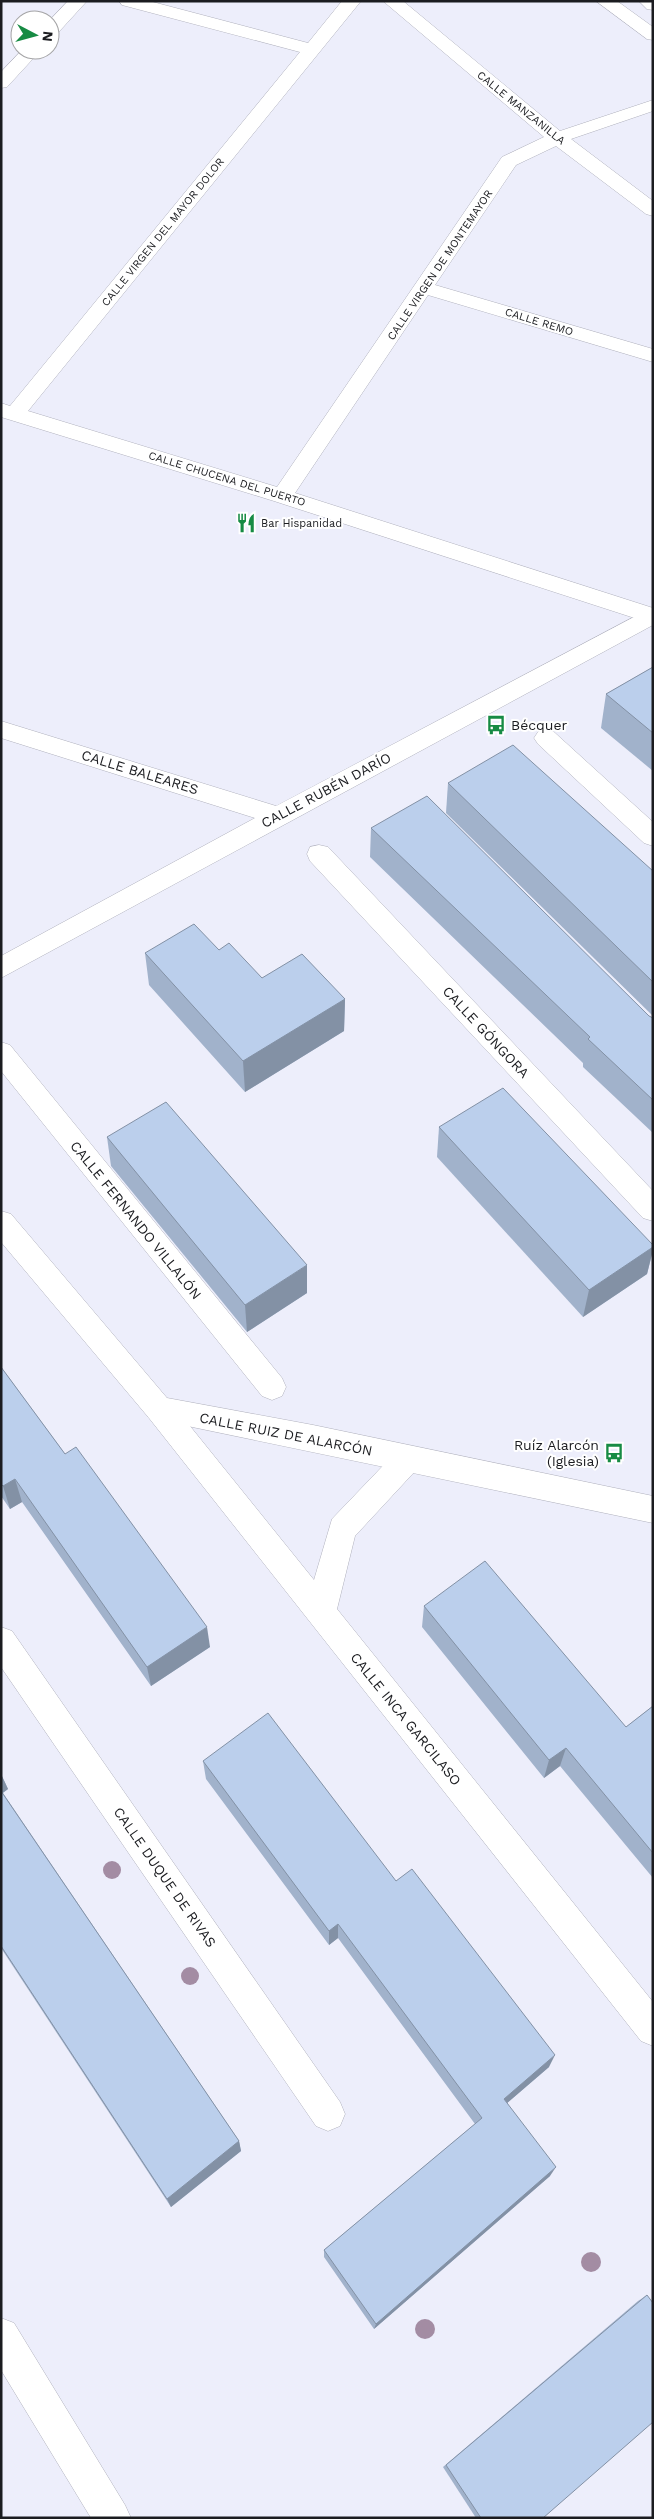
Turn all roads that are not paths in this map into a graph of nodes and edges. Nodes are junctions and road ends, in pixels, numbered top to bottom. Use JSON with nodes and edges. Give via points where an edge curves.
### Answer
{"nodes":[{"id":1,"x":78,"y":1,"type":"edge"},
{"id":2,"x":128,"y":1,"type":"edge"},
{"id":3,"x":352,"y":1,"type":"edge"},
{"id":4,"x":392,"y":1,"type":"edge"},
{"id":5,"x":605,"y":1,"type":"edge"},
{"id":6,"x":648,"y":1,"type":"edge"},
{"id":7,"x":653,"y":5,"type":"edge"},
{"id":8,"x":60,"y":20,"type":"edge"},
{"id":9,"x":653,"y":35,"type":"edge"},
{"id":10,"x":312,"y":50,"type":"junction"},
{"id":11,"x":23,"y":60,"type":"edge"},
{"id":12,"x":1,"y":83,"type":"edge"},
{"id":13,"x":653,"y":105,"type":"edge"},
{"id":14,"x":557,"y":138,"type":"junction"},
{"id":15,"x":653,"y":210,"type":"edge"},
{"id":16,"x":425,"y":288,"type":"junction"},
{"id":17,"x":653,"y":356,"type":"edge"},
{"id":18,"x":8,"y":412,"type":"edge"},
{"id":19,"x":282,"y":496,"type":"junction"},
{"id":20,"x":652,"y":616,"type":"edge"},
{"id":21,"x":1,"y":729,"type":"edge"},
{"id":22,"x":546,"y":738,"type":"dead end"},
{"id":23,"x":278,"y":816,"type":"junction"},
{"id":24,"x":653,"y":837,"type":"edge"},
{"id":25,"x":319,"y":854,"type":"dead end"},
{"id":26,"x":1,"y":968,"type":"edge"},
{"id":27,"x":1,"y":1052,"type":"edge"},
{"id":28,"x":653,"y":1210,"type":"edge"},
{"id":29,"x":1,"y":1222,"type":"edge"},
{"id":30,"x":272,"y":1387,"type":"dead end"},
{"id":31,"x":159,"y":1409,"type":"junction"},
{"id":32,"x":408,"y":1459,"type":"junction"},
{"id":33,"x":653,"y":1510,"type":"edge"},
{"id":34,"x":321,"y":1613,"type":"junction"},
{"id":35,"x":1,"y":1641,"type":"edge"},
{"id":36,"x":653,"y":2029,"type":"edge"},
{"id":37,"x":328,"y":2114,"type":"dead end"},
{"id":38,"x":1,"y":2336,"type":"edge"},
{"id":39,"x":112,"y":2518,"type":"edge"}],
"edges":[{"from":1,"to":8,"type":"street"},
{"from":2,"to":10,"type":"street"},
{"from":3,"to":10,"type":"street","name":"CALLE VIRGEN DEL MAYOR DOLOR"},
{"from":4,"to":14,"type":"street","name":"CALLE MANZANILLA"},
{"from":5,"to":9,"type":"street"},
{"from":6,"to":7,"type":"street"},
{"from":10,"to":18,"type":"street","name":"CALLE VIRGEN DEL MAYOR DOLOR"},
{"from":11,"to":12,"type":"street"},
{"from":13,"to":14,"type":"street","name":"CALLE VIRGEN DE MONTEMAYOR"},
{"from":14,"to":15,"type":"street","name":"CALLE MANZANILLA"},
{"from":14,"to":16,"type":"street","name":"CALLE VIRGEN DE MONTEMAYOR","via":[[509,161]]},
{"from":16,"to":17,"type":"street","name":"CALLE REMO"},
{"from":16,"to":19,"type":"street","name":"CALLE VIRGEN DE MONTEMAYOR"},
{"from":18,"to":19,"type":"street","name":"CALLE CHUCENA DEL PUERTO"},
{"from":19,"to":20,"type":"street","name":"CALLE CHUCENA DEL PUERTO"},
{"from":20,"to":23,"type":"street","name":"CALLE RUBÉN DARÍO"},
{"from":21,"to":23,"type":"street","name":"CALLE BALEARES"},
{"from":22,"to":24,"type":"street"},
{"from":23,"to":26,"type":"street","name":"CALLE RUBÉN DARÍO"},
{"from":25,"to":28,"type":"street","name":"CALLE GÓNGORA"},
{"from":27,"to":30,"type":"street","name":"CALLE FERNANDO VILLALÓN"},
{"from":29,"to":31,"type":"street"},
{"from":31,"to":32,"type":"street","name":"CALLE RUIZ DE ALARCÓN"},
{"from":31,"to":34,"type":"street","name":"CALLE INCA GARCILASO"},
{"from":32,"to":33,"type":"street","name":"CALLE RUIZ DE ALARCÓN"},
{"from":32,"to":34,"type":"street","via":[[342,1529]]},
{"from":34,"to":36,"type":"street","name":"CALLE INCA GARCILASO"},
{"from":35,"to":37,"type":"street","name":"CALLE DUQUE DE RIVAS"},
{"from":38,"to":39,"type":"street"}]}
